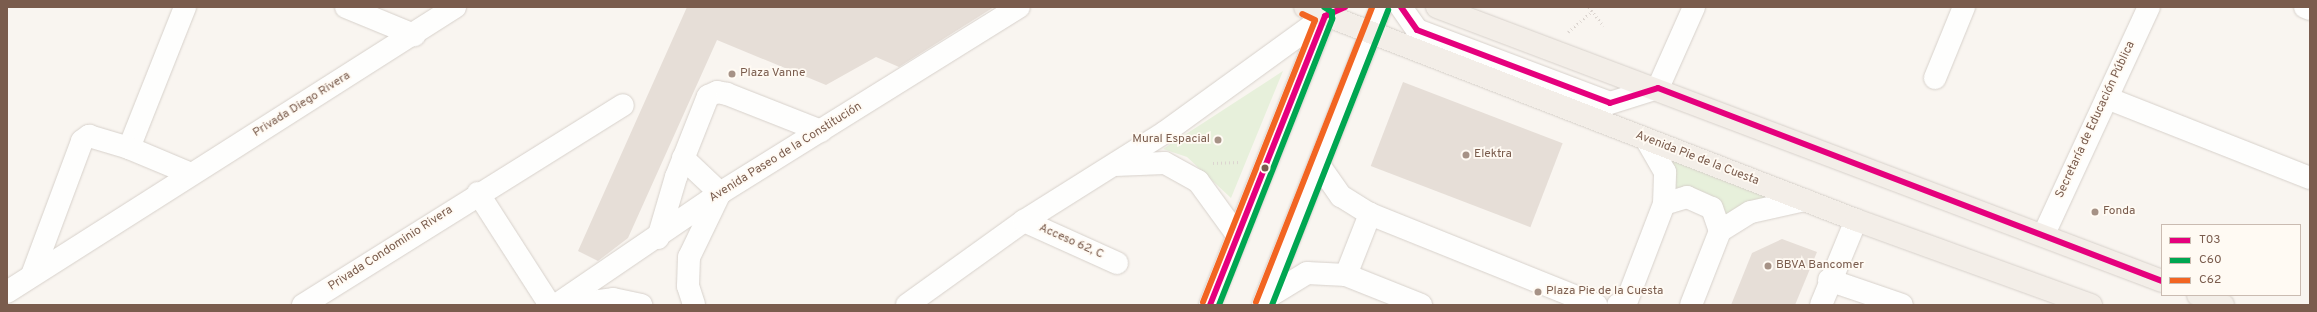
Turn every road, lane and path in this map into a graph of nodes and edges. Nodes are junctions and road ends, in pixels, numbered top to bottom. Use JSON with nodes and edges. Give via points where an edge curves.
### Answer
{"nodes":[{"id":1,"x":185,"y":7,"type":"edge"},
{"id":2,"x":346,"y":7,"type":"edge"},
{"id":3,"x":455,"y":7,"type":"edge"},
{"id":4,"x":1019,"y":7,"type":"edge"},
{"id":5,"x":1305,"y":7,"type":"edge"},
{"id":6,"x":1345,"y":7,"type":"edge"},
{"id":7,"x":1381,"y":7,"type":"edge"},
{"id":8,"x":1401,"y":7,"type":"edge"},
{"id":9,"x":1437,"y":7,"type":"edge"},
{"id":10,"x":1589,"y":7,"type":"edge"},
{"id":11,"x":1694,"y":7,"type":"edge"},
{"id":12,"x":1964,"y":7,"type":"edge"},
{"id":13,"x":2149,"y":7,"type":"edge"},
{"id":14,"x":2305,"y":7,"type":"edge"},
{"id":15,"x":2310,"y":9,"type":"edge"},
{"id":16,"x":1325,"y":11,"type":"edge"},
{"id":17,"x":1592,"y":11,"type":"junction"},
{"id":18,"x":1604,"y":26,"type":"dead end"},
{"id":19,"x":1371,"y":32,"type":"junction"},
{"id":20,"x":414,"y":36,"type":"junction"},
{"id":21,"x":1549,"y":48,"type":"junction"},
{"id":22,"x":1935,"y":78,"type":"dead end"},
{"id":23,"x":1658,"y":88,"type":"junction"},
{"id":24,"x":2106,"y":98,"type":"junction"},
{"id":25,"x":623,"y":105,"type":"dead end"},
{"id":26,"x":821,"y":131,"type":"junction"},
{"id":27,"x":1646,"y":139,"type":"junction"},
{"id":28,"x":129,"y":148,"type":"junction"},
{"id":29,"x":683,"y":158,"type":"junction"},
{"id":30,"x":1115,"y":165,"type":"junction"},
{"id":31,"x":1319,"y":165,"type":"junction"},
{"id":32,"x":191,"y":174,"type":"junction"},
{"id":33,"x":2310,"y":178,"type":"edge"},
{"id":34,"x":478,"y":193,"type":"junction"},
{"id":35,"x":720,"y":193,"type":"junction"},
{"id":36,"x":1805,"y":200,"type":"junction"},
{"id":37,"x":1664,"y":204,"type":"junction"},
{"id":38,"x":1370,"y":214,"type":"junction"},
{"id":39,"x":1856,"y":220,"type":"junction"},
{"id":40,"x":1024,"y":222,"type":"junction"},
{"id":41,"x":1720,"y":231,"type":"junction"},
{"id":42,"x":2044,"y":234,"type":"junction"},
{"id":43,"x":1238,"y":236,"type":"junction"},
{"id":44,"x":658,"y":238,"type":"junction"},
{"id":45,"x":1117,"y":262,"type":"dead end"},
{"id":46,"x":1346,"y":274,"type":"junction"},
{"id":47,"x":32,"y":275,"type":"junction"},
{"id":48,"x":1829,"y":280,"type":"junction"},
{"id":49,"x":2161,"y":281,"type":"edge"},
{"id":50,"x":7,"y":292,"type":"edge"},
{"id":51,"x":2200,"y":296,"type":"edge"},
{"id":52,"x":1264,"y":302,"type":"edge"},
{"id":53,"x":1623,"y":304,"type":"edge"},
{"id":54,"x":303,"y":305,"type":"edge"},
{"id":55,"x":550,"y":305,"type":"edge"},
{"id":56,"x":556,"y":305,"type":"edge"},
{"id":57,"x":568,"y":305,"type":"edge"},
{"id":58,"x":641,"y":305,"type":"edge"},
{"id":59,"x":694,"y":305,"type":"edge"},
{"id":60,"x":907,"y":305,"type":"edge"},
{"id":61,"x":1210,"y":305,"type":"edge"},
{"id":62,"x":1421,"y":305,"type":"edge"},
{"id":63,"x":1596,"y":305,"type":"edge"},
{"id":64,"x":1691,"y":305,"type":"edge"},
{"id":65,"x":1821,"y":305,"type":"edge"},
{"id":66,"x":1902,"y":305,"type":"edge"},
{"id":67,"x":2092,"y":305,"type":"edge"},
{"id":68,"x":2223,"y":305,"type":"edge"}],
"edges":[{"from":1,"to":28,"type":"street"},
{"from":2,"to":20,"type":"street"},
{"from":3,"to":20,"type":"street","name":"Privada Diego Rivera"},
{"from":4,"to":26,"type":"street","name":"Avenida Paseo de la Constitución"},
{"from":5,"to":16,"type":"main road","name":"Avenida Pie de la Cuesta"},
{"from":6,"to":16,"type":"main road"},
{"from":7,"to":19,"type":"street"},
{"from":8,"to":23,"type":"street","via":[[1417,30],[1610,103]]},
{"from":9,"to":21,"type":"main road"},
{"from":10,"to":17,"type":"path"},
{"from":11,"to":23,"type":"street"},
{"from":12,"to":22,"type":"street"},
{"from":13,"to":24,"type":"street","name":"Secretaría de Educación Pública"},
{"from":14,"to":15,"type":"street"},
{"from":16,"to":19,"type":"main road","name":"Avenida Pie de la Cuesta"},
{"from":16,"to":30,"type":"street"},
{"from":16,"to":43,"type":"street"},
{"from":17,"to":18,"type":"path"},
{"from":17,"to":21,"type":"path"},
{"from":19,"to":27,"type":"main road","name":"Avenida Pie de la Cuesta"},
{"from":19,"to":31,"type":"street"},
{"from":20,"to":32,"type":"street","name":"Privada Diego Rivera"},
{"from":21,"to":23,"type":"main road"},
{"from":23,"to":42,"type":"main road"},
{"from":24,"to":33,"type":"street"},
{"from":24,"to":42,"type":"street","name":"Secretaría de Educación Pública"},
{"from":25,"to":34,"type":"street","name":"Privada Condominio Rivera"},
{"from":26,"to":29,"type":"street","via":[[717,92],[708,96]]},
{"from":26,"to":35,"type":"street","name":"Avenida Paseo de la Constitución"},
{"from":27,"to":36,"type":"main road","name":"Avenida Pie de la Cuesta"},
{"from":27,"to":37,"type":"street","via":[[1666,172]]},
{"from":28,"to":32,"type":"street"},
{"from":28,"to":47,"type":"street","via":[[99,136],[89,136],[82,141]]},
{"from":29,"to":35,"type":"street"},
{"from":29,"to":44,"type":"street"},
{"from":30,"to":40,"type":"street"},
{"from":30,"to":43,"type":"street","via":[[1166,163],[1198,181]]},
{"from":31,"to":38,"type":"street","via":[[1341,196]]},
{"from":31,"to":52,"type":"street"},
{"from":32,"to":47,"type":"street","name":"Privada Diego Rivera"},
{"from":34,"to":54,"type":"street","name":"Privada Condominio Rivera"},
{"from":34,"to":55,"type":"street"},
{"from":35,"to":44,"type":"street","name":"Avenida Paseo de la Constitución"},
{"from":35,"to":59,"type":"street","via":[[689,257],[688,286]]},
{"from":36,"to":39,"type":"main road","name":"Avenida Pie de la Cuesta"},
{"from":36,"to":41,"type":"street","via":[[1751,212]]},
{"from":37,"to":41,"type":"street","via":[[1687,197],[1712,208]]},
{"from":37,"to":53,"type":"street"},
{"from":38,"to":46,"type":"street"},
{"from":38,"to":63,"type":"street"},
{"from":39,"to":48,"type":"street"},
{"from":39,"to":67,"type":"main road","name":"Avenida Pie de la Cuesta"},
{"from":40,"to":45,"type":"street","name":"Acceso 62, C"},
{"from":40,"to":60,"type":"street"},
{"from":41,"to":64,"type":"street"},
{"from":42,"to":49,"type":"main road"},
{"from":43,"to":61,"type":"street"},
{"from":44,"to":56,"type":"street","name":"Avenida Paseo de la Constitución"},
{"from":46,"to":52,"type":"street","via":[[1307,273]]},
{"from":46,"to":62,"type":"street"},
{"from":47,"to":50,"type":"street","name":"Privada Diego Rivera"},
{"from":48,"to":65,"type":"street"},
{"from":48,"to":66,"type":"street"},
{"from":51,"to":68,"type":"main road"},
{"from":57,"to":58,"type":"street","via":[[613,299]]}]}
